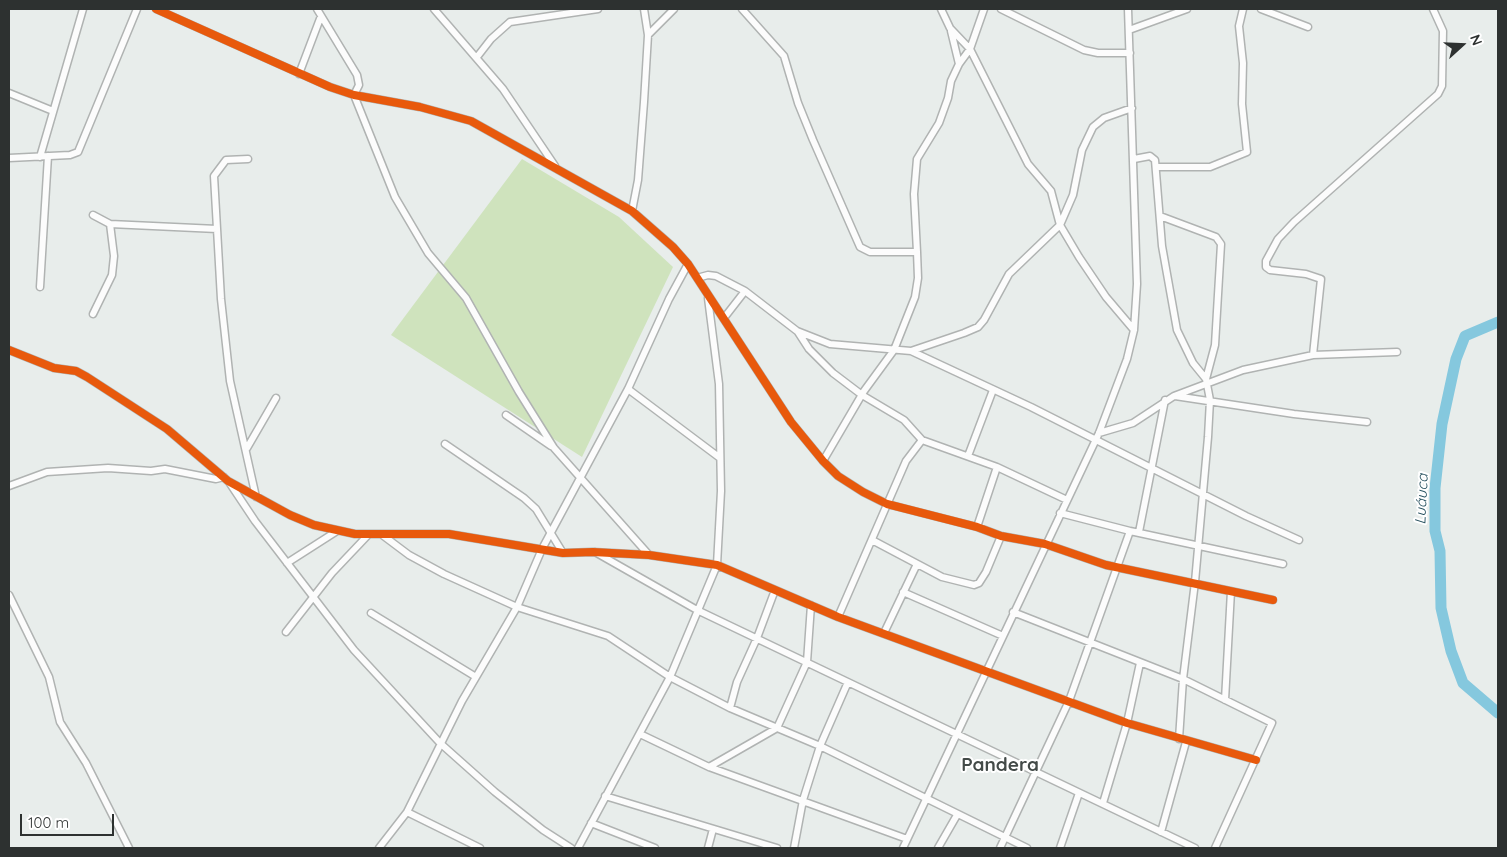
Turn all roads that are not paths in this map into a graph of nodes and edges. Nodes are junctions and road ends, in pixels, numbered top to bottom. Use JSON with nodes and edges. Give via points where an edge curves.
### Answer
{"nodes":[{"id":1,"x":84,"y":9,"type":"edge"},
{"id":2,"x":137,"y":9,"type":"edge"},
{"id":3,"x":156,"y":9,"type":"edge"},
{"id":4,"x":316,"y":9,"type":"edge"},
{"id":5,"x":434,"y":9,"type":"edge"},
{"id":6,"x":598,"y":9,"type":"edge"},
{"id":7,"x":644,"y":9,"type":"edge"},
{"id":8,"x":674,"y":9,"type":"edge"},
{"id":9,"x":742,"y":9,"type":"edge"},
{"id":10,"x":942,"y":9,"type":"edge"},
{"id":11,"x":984,"y":9,"type":"edge"},
{"id":12,"x":1001,"y":9,"type":"edge"},
{"id":13,"x":1128,"y":9,"type":"edge"},
{"id":14,"x":1187,"y":9,"type":"edge"},
{"id":15,"x":1243,"y":9,"type":"edge"},
{"id":16,"x":1261,"y":9,"type":"edge"},
{"id":17,"x":1433,"y":9,"type":"edge"},
{"id":18,"x":321,"y":16,"type":"junction"},
{"id":19,"x":1308,"y":27,"type":"dead end"},
{"id":20,"x":950,"y":28,"type":"junction"},
{"id":21,"x":1129,"y":30,"type":"junction"},
{"id":22,"x":648,"y":35,"type":"junction"},
{"id":23,"x":970,"y":49,"type":"junction"},
{"id":24,"x":1130,"y":53,"type":"junction"},
{"id":25,"x":477,"y":57,"type":"junction"},
{"id":26,"x":959,"y":64,"type":"junction"},
{"id":27,"x":299,"y":74,"type":"junction"},
{"id":28,"x":9,"y":93,"type":"edge"},
{"id":29,"x":354,"y":95,"type":"junction"},
{"id":30,"x":1132,"y":108,"type":"junction"},
{"id":31,"x":53,"y":111,"type":"junction"},
{"id":32,"x":48,"y":156,"type":"junction"},
{"id":33,"x":40,"y":157,"type":"junction"},
{"id":34,"x":9,"y":158,"type":"edge"},
{"id":35,"x":248,"y":159,"type":"dead end"},
{"id":36,"x":1134,"y":159,"type":"junction"},
{"id":37,"x":556,"y":167,"type":"junction"},
{"id":38,"x":1156,"y":167,"type":"junction"},
{"id":39,"x":632,"y":210,"type":"junction"},
{"id":40,"x":93,"y":215,"type":"dead end"},
{"id":41,"x":1160,"y":216,"type":"junction"},
{"id":42,"x":110,"y":224,"type":"junction"},
{"id":43,"x":1060,"y":225,"type":"junction"},
{"id":44,"x":217,"y":229,"type":"junction"},
{"id":45,"x":917,"y":252,"type":"junction"},
{"id":46,"x":688,"y":264,"type":"junction"},
{"id":47,"x":697,"y":278,"type":"junction"},
{"id":48,"x":40,"y":287,"type":"dead end"},
{"id":49,"x":745,"y":291,"type":"junction"},
{"id":50,"x":708,"y":295,"type":"junction"},
{"id":51,"x":93,"y":314,"type":"dead end"},
{"id":52,"x":724,"y":318,"type":"junction"},
{"id":53,"x":1134,"y":330,"type":"junction"},
{"id":54,"x":797,"y":331,"type":"junction"},
{"id":55,"x":9,"y":350,"type":"edge"},
{"id":56,"x":894,"y":350,"type":"junction"},
{"id":57,"x":912,"y":351,"type":"junction"},
{"id":58,"x":1397,"y":352,"type":"dead end"},
{"id":59,"x":1313,"y":355,"type":"junction"},
{"id":60,"x":1206,"y":381,"type":"junction"},
{"id":61,"x":628,"y":389,"type":"junction"},
{"id":62,"x":993,"y":390,"type":"junction"},
{"id":63,"x":862,"y":395,"type":"junction"},
{"id":64,"x":1174,"y":396,"type":"junction"},
{"id":65,"x":276,"y":398,"type":"dead end"},
{"id":66,"x":1165,"y":400,"type":"junction"},
{"id":67,"x":1210,"y":400,"type":"junction"},
{"id":68,"x":506,"y":415,"type":"dead end"},
{"id":69,"x":1367,"y":422,"type":"dead end"},
{"id":70,"x":1099,"y":433,"type":"junction"},
{"id":71,"x":922,"y":440,"type":"junction"},
{"id":72,"x":1095,"y":440,"type":"junction"},
{"id":73,"x":445,"y":444,"type":"dead end"},
{"id":74,"x":247,"y":448,"type":"junction"},
{"id":75,"x":554,"y":448,"type":"junction"},
{"id":76,"x":968,"y":456,"type":"junction"},
{"id":77,"x":720,"y":458,"type":"junction"},
{"id":78,"x":823,"y":461,"type":"junction"},
{"id":79,"x":997,"y":467,"type":"junction"},
{"id":80,"x":1152,"y":469,"type":"junction"},
{"id":81,"x":581,"y":477,"type":"junction"},
{"id":82,"x":226,"y":479,"type":"junction"},
{"id":83,"x":9,"y":486,"type":"edge"},
{"id":84,"x":1202,"y":494,"type":"junction"},
{"id":85,"x":256,"y":497,"type":"junction"},
{"id":86,"x":1067,"y":500,"type":"junction"},
{"id":87,"x":887,"y":504,"type":"junction"},
{"id":88,"x":1060,"y":513,"type":"junction"},
{"id":89,"x":977,"y":527,"type":"junction"},
{"id":90,"x":1130,"y":531,"type":"junction"},
{"id":91,"x":337,"y":532,"type":"junction"},
{"id":92,"x":1139,"y":532,"type":"junction"},
{"id":93,"x":369,"y":534,"type":"junction"},
{"id":94,"x":381,"y":534,"type":"junction"},
{"id":95,"x":550,"y":534,"type":"junction"},
{"id":96,"x":1001,"y":536,"type":"junction"},
{"id":97,"x":872,"y":540,"type":"junction"},
{"id":98,"x":1299,"y":540,"type":"dead end"},
{"id":99,"x":1045,"y":544,"type":"junction"},
{"id":100,"x":1198,"y":544,"type":"junction"},
{"id":101,"x":542,"y":549,"type":"junction"},
{"id":102,"x":593,"y":552,"type":"junction"},
{"id":103,"x":563,"y":553,"type":"junction"},
{"id":104,"x":650,"y":555,"type":"junction"},
{"id":105,"x":287,"y":563,"type":"junction"},
{"id":106,"x":917,"y":564,"type":"junction"},
{"id":107,"x":1283,"y":564,"type":"dead end"},
{"id":108,"x":717,"y":565,"type":"junction"},
{"id":109,"x":1119,"y":568,"type":"junction"},
{"id":110,"x":1195,"y":582,"type":"junction"},
{"id":111,"x":775,"y":590,"type":"junction"},
{"id":112,"x":1231,"y":591,"type":"junction"},
{"id":113,"x":903,"y":592,"type":"junction"},
{"id":114,"x":9,"y":595,"type":"edge"},
{"id":115,"x":313,"y":597,"type":"junction"},
{"id":116,"x":1273,"y":600,"type":"dead end"},
{"id":117,"x":811,"y":605,"type":"junction"},
{"id":118,"x":516,"y":607,"type":"junction"},
{"id":119,"x":697,"y":610,"type":"junction"},
{"id":120,"x":1013,"y":612,"type":"junction"},
{"id":121,"x":371,"y":613,"type":"dead end"},
{"id":122,"x":838,"y":617,"type":"junction"},
{"id":123,"x":286,"y":632,"type":"dead end"},
{"id":124,"x":884,"y":633,"type":"junction"},
{"id":125,"x":1003,"y":636,"type":"junction"},
{"id":126,"x":757,"y":638,"type":"junction"},
{"id":127,"x":1090,"y":641,"type":"junction"},
{"id":128,"x":807,"y":662,"type":"junction"},
{"id":129,"x":1140,"y":662,"type":"junction"},
{"id":130,"x":986,"y":670,"type":"junction"},
{"id":131,"x":476,"y":677,"type":"junction"},
{"id":132,"x":670,"y":677,"type":"junction"},
{"id":133,"x":1183,"y":679,"type":"junction"},
{"id":134,"x":848,"y":682,"type":"junction"},
{"id":135,"x":1069,"y":700,"type":"junction"},
{"id":136,"x":1225,"y":700,"type":"junction"},
{"id":137,"x":730,"y":708,"type":"junction"},
{"id":138,"x":1127,"y":723,"type":"junction"},
{"id":139,"x":777,"y":728,"type":"junction"},
{"id":140,"x":640,"y":734,"type":"junction"},
{"id":141,"x":957,"y":734,"type":"junction"},
{"id":142,"x":1179,"y":739,"type":"junction"},
{"id":143,"x":1186,"y":742,"type":"junction"},
{"id":144,"x":440,"y":743,"type":"junction"},
{"id":145,"x":820,"y":746,"type":"junction"},
{"id":146,"x":1256,"y":760,"type":"junction"},
{"id":147,"x":709,"y":766,"type":"junction"},
{"id":148,"x":1038,"y":772,"type":"junction"},
{"id":149,"x":1079,"y":793,"type":"junction"},
{"id":150,"x":605,"y":796,"type":"junction"},
{"id":151,"x":927,"y":798,"type":"junction"},
{"id":152,"x":803,"y":800,"type":"junction"},
{"id":153,"x":1103,"y":803,"type":"junction"},
{"id":154,"x":407,"y":812,"type":"junction"},
{"id":155,"x":957,"y":815,"type":"junction"},
{"id":156,"x":591,"y":823,"type":"junction"},
{"id":157,"x":713,"y":830,"type":"junction"},
{"id":158,"x":1161,"y":832,"type":"junction"},
{"id":159,"x":1005,"y":838,"type":"junction"},
{"id":160,"x":907,"y":839,"type":"junction"},
{"id":161,"x":129,"y":848,"type":"edge"},
{"id":162,"x":379,"y":848,"type":"edge"},
{"id":163,"x":480,"y":848,"type":"edge"},
{"id":164,"x":571,"y":848,"type":"edge"},
{"id":165,"x":578,"y":848,"type":"edge"},
{"id":166,"x":655,"y":848,"type":"edge"},
{"id":167,"x":708,"y":848,"type":"edge"},
{"id":168,"x":776,"y":848,"type":"edge"},
{"id":169,"x":794,"y":848,"type":"edge"},
{"id":170,"x":903,"y":848,"type":"edge"},
{"id":171,"x":938,"y":848,"type":"edge"},
{"id":172,"x":1000,"y":848,"type":"edge"},
{"id":173,"x":1027,"y":848,"type":"edge"},
{"id":174,"x":1060,"y":848,"type":"edge"},
{"id":175,"x":1195,"y":848,"type":"edge"},
{"id":176,"x":1215,"y":848,"type":"edge"}],
"edges":[{"from":1,"to":31,"type":"street"},
{"from":2,"to":32,"type":"street","via":[[78,152]]},
{"from":3,"to":27,"type":"street"},
{"from":4,"to":18,"type":"street"},
{"from":5,"to":25,"type":"street"},
{"from":6,"to":25,"type":"street","via":[[510,22]]},
{"from":7,"to":22,"type":"street"},
{"from":8,"to":22,"type":"street"},
{"from":9,"to":45,"type":"street","via":[[784,56],[809,131],[860,247],[870,252]]},
{"from":10,"to":20,"type":"street"},
{"from":11,"to":23,"type":"street"},
{"from":12,"to":24,"type":"street","via":[[1084,50]]},
{"from":13,"to":21,"type":"street"},
{"from":14,"to":21,"type":"street"},
{"from":15,"to":38,"type":"street","via":[[1239,26],[1247,152],[1210,167]]},
{"from":16,"to":19,"type":"street"},
{"from":17,"to":59,"type":"street","via":[[1443,31],[1442,86],[1438,94],[1294,222],[1278,239],[1266,261],[1270,270],[1321,279]]},
{"from":18,"to":27,"type":"street"},
{"from":18,"to":29,"type":"street","via":[[357,75],[359,84]]},
{"from":20,"to":23,"type":"street"},
{"from":20,"to":26,"type":"street"},
{"from":21,"to":24,"type":"street"},
{"from":22,"to":39,"type":"street","via":[[641,153]]},
{"from":23,"to":26,"type":"street"},
{"from":23,"to":43,"type":"street","via":[[1028,164],[1051,191]]},
{"from":24,"to":30,"type":"street"},
{"from":25,"to":37,"type":"street","via":[[503,88]]},
{"from":26,"to":45,"type":"street","via":[[939,123],[916,159]]},
{"from":27,"to":29,"type":"street"},
{"from":28,"to":31,"type":"street"},
{"from":29,"to":37,"type":"street","via":[[436,110],[471,121]]},
{"from":29,"to":75,"type":"street","via":[[395,197],[428,253],[466,298]]},
{"from":30,"to":36,"type":"street"},
{"from":30,"to":43,"type":"street","via":[[1104,118],[1088,133],[1073,195]]},
{"from":31,"to":33,"type":"street"},
{"from":32,"to":33,"type":"street"},
{"from":32,"to":48,"type":"street"},
{"from":33,"to":34,"type":"street"},
{"from":35,"to":44,"type":"street","via":[[226,160],[216,171]]},
{"from":36,"to":38,"type":"street","via":[[1150,156],[1154,158]]},
{"from":36,"to":53,"type":"street","via":[[1137,284]]},
{"from":37,"to":39,"type":"street"},
{"from":38,"to":41,"type":"street"},
{"from":39,"to":46,"type":"street"},
{"from":40,"to":42,"type":"street"},
{"from":41,"to":60,"type":"street","via":[[1177,330],[1188,355]]},
{"from":41,"to":60,"type":"street","via":[[1216,237],[1221,244],[1215,345]]},
{"from":42,"to":44,"type":"street"},
{"from":42,"to":51,"type":"street","via":[[114,256],[112,275]]},
{"from":43,"to":53,"type":"street","via":[[1106,297]]},
{"from":43,"to":57,"type":"street","via":[[1009,274],[978,326]]},
{"from":44,"to":74,"type":"street","via":[[230,380]]},
{"from":45,"to":56,"type":"street","via":[[916,297]]},
{"from":46,"to":47,"type":"street"},
{"from":46,"to":61,"type":"street"},
{"from":47,"to":49,"type":"street","via":[[716,276]]},
{"from":47,"to":50,"type":"street"},
{"from":49,"to":52,"type":"street"},
{"from":49,"to":54,"type":"street"},
{"from":50,"to":52,"type":"street"},
{"from":50,"to":77,"type":"street","via":[[719,384]]},
{"from":52,"to":78,"type":"street","via":[[791,422]]},
{"from":53,"to":70,"type":"street","via":[[1128,359]]},
{"from":54,"to":56,"type":"street","via":[[830,344]]},
{"from":54,"to":63,"type":"street","via":[[821,362]]},
{"from":55,"to":82,"type":"street","via":[[87,377],[167,429]]},
{"from":56,"to":57,"type":"street"},
{"from":56,"to":63,"type":"street"},
{"from":57,"to":62,"type":"street"},
{"from":58,"to":59,"type":"street"},
{"from":59,"to":60,"type":"street"},
{"from":60,"to":64,"type":"street"},
{"from":60,"to":67,"type":"street"},
{"from":61,"to":77,"type":"street"},
{"from":61,"to":81,"type":"street"},
{"from":62,"to":72,"type":"street"},
{"from":62,"to":76,"type":"street"},
{"from":63,"to":71,"type":"street","via":[[904,420]]},
{"from":63,"to":78,"type":"street"},
{"from":64,"to":66,"type":"street"},
{"from":64,"to":67,"type":"street"},
{"from":65,"to":74,"type":"street"},
{"from":66,"to":70,"type":"street","via":[[1132,423]]},
{"from":66,"to":80,"type":"street"},
{"from":67,"to":69,"type":"street"},
{"from":67,"to":84,"type":"street"},
{"from":68,"to":75,"type":"street"},
{"from":70,"to":72,"type":"street"},
{"from":71,"to":76,"type":"street"},
{"from":71,"to":87,"type":"street","via":[[906,460]]},
{"from":72,"to":80,"type":"street"},
{"from":72,"to":86,"type":"street"},
{"from":73,"to":95,"type":"street","via":[[524,498],[536,509]]},
{"from":74,"to":85,"type":"street"},
{"from":75,"to":81,"type":"street"},
{"from":76,"to":79,"type":"street"},
{"from":77,"to":108,"type":"street"},
{"from":78,"to":87,"type":"street","via":[[846,482]]},
{"from":79,"to":86,"type":"street"},
{"from":79,"to":89,"type":"street"},
{"from":80,"to":84,"type":"street"},
{"from":80,"to":92,"type":"street"},
{"from":81,"to":95,"type":"street"},
{"from":81,"to":104,"type":"street"},
{"from":82,"to":83,"type":"street","via":[[165,469],[108,468],[47,472]]},
{"from":82,"to":85,"type":"street"},
{"from":82,"to":105,"type":"street"},
{"from":84,"to":98,"type":"street"},
{"from":84,"to":100,"type":"street"},
{"from":85,"to":91,"type":"street","via":[[290,515]]},
{"from":86,"to":88,"type":"street"},
{"from":87,"to":89,"type":"street"},
{"from":87,"to":97,"type":"street"},
{"from":88,"to":90,"type":"street"},
{"from":88,"to":99,"type":"street"},
{"from":89,"to":96,"type":"street"},
{"from":90,"to":92,"type":"street"},
{"from":90,"to":109,"type":"street"},
{"from":91,"to":93,"type":"street"},
{"from":91,"to":105,"type":"street"},
{"from":92,"to":100,"type":"street"},
{"from":93,"to":94,"type":"street"},
{"from":93,"to":115,"type":"street"},
{"from":94,"to":101,"type":"street","via":[[449,534]]},
{"from":94,"to":118,"type":"street","via":[[409,555]]},
{"from":95,"to":101,"type":"street"},
{"from":95,"to":103,"type":"street"},
{"from":96,"to":99,"type":"street"},
{"from":96,"to":106,"type":"street","via":[[986,572],[974,585],[942,576]]},
{"from":97,"to":106,"type":"street"},
{"from":97,"to":122,"type":"street"},
{"from":99,"to":109,"type":"street"},
{"from":99,"to":120,"type":"street"},
{"from":100,"to":107,"type":"street"},
{"from":100,"to":110,"type":"street"},
{"from":101,"to":103,"type":"street"},
{"from":101,"to":118,"type":"street"},
{"from":102,"to":103,"type":"street"},
{"from":102,"to":104,"type":"street"},
{"from":102,"to":119,"type":"street"},
{"from":104,"to":108,"type":"street"},
{"from":105,"to":115,"type":"street"},
{"from":106,"to":113,"type":"street"},
{"from":108,"to":111,"type":"street"},
{"from":108,"to":119,"type":"street"},
{"from":109,"to":110,"type":"street"},
{"from":109,"to":127,"type":"street"},
{"from":110,"to":112,"type":"street"},
{"from":110,"to":133,"type":"street"},
{"from":111,"to":117,"type":"street"},
{"from":111,"to":126,"type":"street"},
{"from":112,"to":116,"type":"street"},
{"from":112,"to":136,"type":"street"},
{"from":113,"to":124,"type":"street"},
{"from":113,"to":125,"type":"street"},
{"from":114,"to":161,"type":"street","via":[[49,677],[60,722],[91,771]]},
{"from":115,"to":123,"type":"street"},
{"from":115,"to":144,"type":"street","via":[[354,650]]},
{"from":117,"to":122,"type":"street"},
{"from":117,"to":128,"type":"street"},
{"from":118,"to":131,"type":"street"},
{"from":118,"to":132,"type":"street","via":[[608,636]]},
{"from":119,"to":126,"type":"street"},
{"from":119,"to":132,"type":"street"},
{"from":120,"to":125,"type":"street"},
{"from":120,"to":127,"type":"street"},
{"from":121,"to":131,"type":"street"},
{"from":122,"to":124,"type":"street"},
{"from":124,"to":130,"type":"street"},
{"from":125,"to":130,"type":"street"},
{"from":126,"to":128,"type":"street"},
{"from":126,"to":137,"type":"street","via":[[737,682]]},
{"from":127,"to":129,"type":"street"},
{"from":127,"to":135,"type":"street"},
{"from":128,"to":134,"type":"street"},
{"from":128,"to":139,"type":"street"},
{"from":129,"to":133,"type":"street"},
{"from":129,"to":138,"type":"street"},
{"from":130,"to":135,"type":"street"},
{"from":130,"to":141,"type":"street"},
{"from":131,"to":144,"type":"street"},
{"from":132,"to":137,"type":"street"},
{"from":132,"to":140,"type":"street"},
{"from":133,"to":136,"type":"street"},
{"from":133,"to":142,"type":"street"},
{"from":134,"to":141,"type":"street"},
{"from":134,"to":145,"type":"street"},
{"from":135,"to":138,"type":"street"},
{"from":135,"to":148,"type":"street"},
{"from":136,"to":146,"type":"street","via":[[1272,723]]},
{"from":137,"to":139,"type":"street"},
{"from":138,"to":142,"type":"street"},
{"from":138,"to":153,"type":"street"},
{"from":139,"to":145,"type":"street"},
{"from":139,"to":147,"type":"street"},
{"from":140,"to":147,"type":"street"},
{"from":140,"to":150,"type":"street"},
{"from":141,"to":148,"type":"street"},
{"from":141,"to":151,"type":"street"},
{"from":142,"to":143,"type":"street"},
{"from":143,"to":146,"type":"street"},
{"from":143,"to":158,"type":"street"},
{"from":144,"to":154,"type":"street"},
{"from":144,"to":164,"type":"street","via":[[495,792]]},
{"from":145,"to":151,"type":"street"},
{"from":145,"to":152,"type":"street"},
{"from":146,"to":176,"type":"street"},
{"from":147,"to":152,"type":"street"},
{"from":148,"to":149,"type":"street"},
{"from":148,"to":159,"type":"street"},
{"from":149,"to":153,"type":"street"},
{"from":149,"to":174,"type":"street"},
{"from":150,"to":156,"type":"street"},
{"from":150,"to":157,"type":"street"},
{"from":151,"to":155,"type":"street"},
{"from":151,"to":160,"type":"street"},
{"from":152,"to":160,"type":"street"},
{"from":152,"to":169,"type":"street"},
{"from":153,"to":158,"type":"street"},
{"from":154,"to":162,"type":"street"},
{"from":154,"to":163,"type":"street"},
{"from":155,"to":159,"type":"street"},
{"from":155,"to":171,"type":"street"},
{"from":156,"to":165,"type":"street"},
{"from":156,"to":166,"type":"street"},
{"from":157,"to":167,"type":"street"},
{"from":157,"to":168,"type":"street"},
{"from":158,"to":175,"type":"street"},
{"from":159,"to":172,"type":"street"},
{"from":159,"to":173,"type":"street"},
{"from":160,"to":170,"type":"street"}]}
